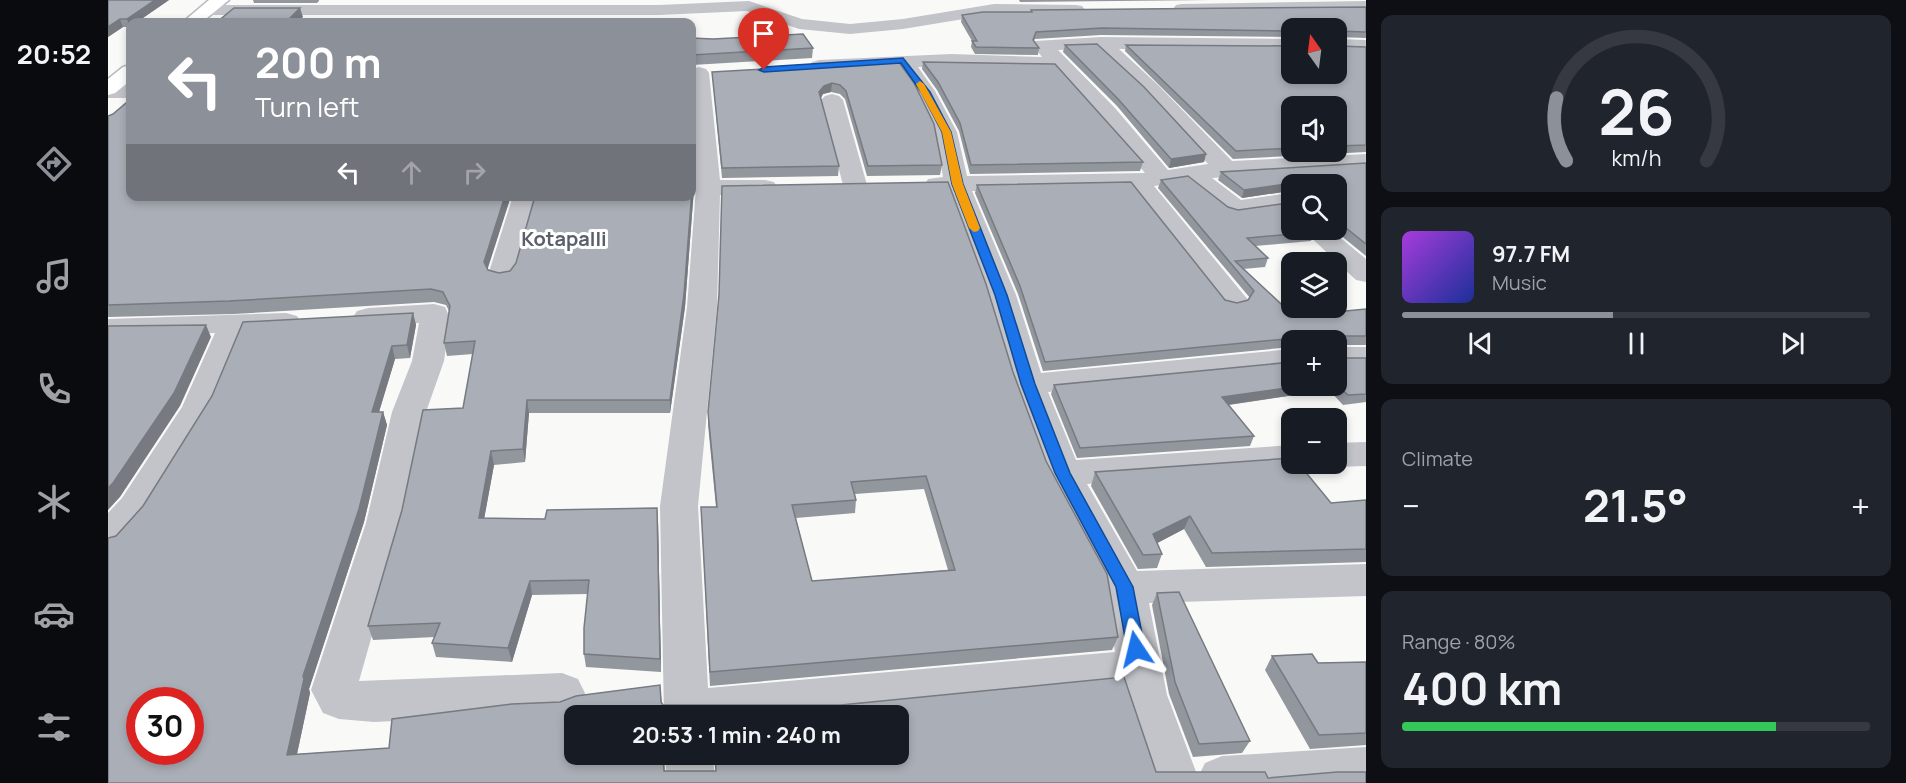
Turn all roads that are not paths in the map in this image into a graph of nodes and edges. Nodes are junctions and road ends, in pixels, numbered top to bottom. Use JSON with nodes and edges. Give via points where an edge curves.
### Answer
{"nodes":[{"id":1,"x":700,"y":4,"type":"edge"},
{"id":2,"x":1366,"y":6,"type":"edge"},
{"id":3,"x":225,"y":9,"type":"edge"},
{"id":4,"x":1169,"y":9,"type":"edge"},
{"id":5,"x":1019,"y":10,"type":"junction"},
{"id":6,"x":1088,"y":10,"type":"edge"},
{"id":7,"x":202,"y":18,"type":"edge"},
{"id":8,"x":1101,"y":43,"type":"junction"},
{"id":9,"x":1042,"y":45,"type":"junction"},
{"id":10,"x":1281,"y":45,"type":"edge"},
{"id":11,"x":1347,"y":45,"type":"edge"},
{"id":12,"x":1366,"y":46,"type":"edge"},
{"id":13,"x":903,"y":61,"type":"junction"},
{"id":14,"x":1059,"y":63,"type":"junction"},
{"id":15,"x":796,"y":67,"type":"edge"},
{"id":16,"x":704,"y":73,"type":"edge"},
{"id":17,"x":126,"y":79,"type":"edge"},
{"id":18,"x":116,"y":99,"type":"edge"},
{"id":19,"x":832,"y":100,"type":"edge"},
{"id":20,"x":1366,"y":161,"type":"edge"},
{"id":21,"x":1226,"y":169,"type":"junction"},
{"id":22,"x":1191,"y":174,"type":"junction"},
{"id":23,"x":1149,"y":180,"type":"junction"},
{"id":24,"x":957,"y":184,"type":"junction"},
{"id":25,"x":915,"y":185,"type":"edge"},
{"id":26,"x":854,"y":186,"type":"edge"},
{"id":27,"x":787,"y":187,"type":"edge"},
{"id":28,"x":708,"y":188,"type":"junction"},
{"id":29,"x":524,"y":201,"type":"edge"},
{"id":30,"x":1281,"y":202,"type":"edge"},
{"id":31,"x":1327,"y":240,"type":"edge"},
{"id":32,"x":1366,"y":274,"type":"edge"},
{"id":33,"x":502,"y":275,"type":"edge"},
{"id":34,"x":1234,"y":301,"type":"edge"},
{"id":35,"x":234,"y":325,"type":"junction"},
{"id":36,"x":108,"y":328,"type":"edge"},
{"id":37,"x":1366,"y":356,"type":"edge"},
{"id":38,"x":1347,"y":357,"type":"edge"},
{"id":39,"x":1281,"y":359,"type":"edge"},
{"id":40,"x":1028,"y":384,"type":"junction"},
{"id":41,"x":1366,"y":454,"type":"edge"},
{"id":42,"x":1347,"y":455,"type":"edge"},
{"id":43,"x":1281,"y":458,"type":"edge"},
{"id":44,"x":1063,"y":473,"type":"junction"},
{"id":45,"x":108,"y":537,"type":"edge"},
{"id":46,"x":1366,"y":580,"type":"edge"},
{"id":47,"x":1125,"y":587,"type":"junction"},
{"id":48,"x":1139,"y":668,"type":"junction"},
{"id":49,"x":561,"y":693,"type":"dead end"},
{"id":50,"x":687,"y":705,"type":"edge"},
{"id":51,"x":856,"y":705,"type":"edge"},
{"id":52,"x":690,"y":765,"type":"edge"},
{"id":53,"x":1366,"y":769,"type":"edge"},
{"id":54,"x":691,"y":783,"type":"edge"},
{"id":55,"x":1175,"y":783,"type":"edge"}],
"edges":[{"from":1,"to":3,"type":"street","via":[[659,10]]},
{"from":1,"to":5,"type":"street","via":[[749,6],[799,24],[850,29],[981,10]]},
{"from":2,"to":4,"type":"street"},
{"from":3,"to":7,"type":"main road"},
{"from":5,"to":6,"type":"street"},
{"from":5,"to":9,"type":"street"},
{"from":8,"to":9,"type":"street"},
{"from":8,"to":10,"type":"street"},
{"from":8,"to":21,"type":"street","via":[[1151,89]]},
{"from":9,"to":14,"type":"street"},
{"from":11,"to":12,"type":"street"},
{"from":13,"to":14,"type":"street"},
{"from":13,"to":15,"type":"street"},
{"from":13,"to":24,"type":"street","via":[[946,132]]},
{"from":14,"to":23,"type":"street","via":[[1107,113]]},
{"from":16,"to":28,"type":"street"},
{"from":17,"to":18,"type":"main road"},
{"from":19,"to":26,"type":"street"},
{"from":20,"to":21,"type":"street"},
{"from":21,"to":22,"type":"street"},
{"from":22,"to":23,"type":"street"},
{"from":22,"to":30,"type":"street","via":[[1236,208]]},
{"from":23,"to":24,"type":"street"},
{"from":23,"to":34,"type":"street"},
{"from":24,"to":25,"type":"street"},
{"from":24,"to":40,"type":"street","via":[[1001,295]]},
{"from":27,"to":28,"type":"street"},
{"from":28,"to":50,"type":"street","via":[[702,307],[679,506]]},
{"from":29,"to":33,"type":"street"},
{"from":31,"to":32,"type":"street"},
{"from":35,"to":36,"type":"street"},
{"from":35,"to":45,"type":"street","via":[[199,408],[135,508]]},
{"from":35,"to":49,"type":"street","via":[[434,313],[428,361],[409,412],[385,523],[334,690],[339,699],[374,702]]},
{"from":37,"to":38,"type":"street"},
{"from":39,"to":40,"type":"street"},
{"from":40,"to":44,"type":"street"},
{"from":41,"to":42,"type":"street"},
{"from":43,"to":44,"type":"street"},
{"from":44,"to":47,"type":"street"},
{"from":46,"to":47,"type":"street"},
{"from":47,"to":48,"type":"street"},
{"from":48,"to":51,"type":"street"},
{"from":48,"to":55,"type":"street","via":[[1144,695]]},
{"from":52,"to":54,"type":"street"},
{"from":53,"to":55,"type":"street"}]}
